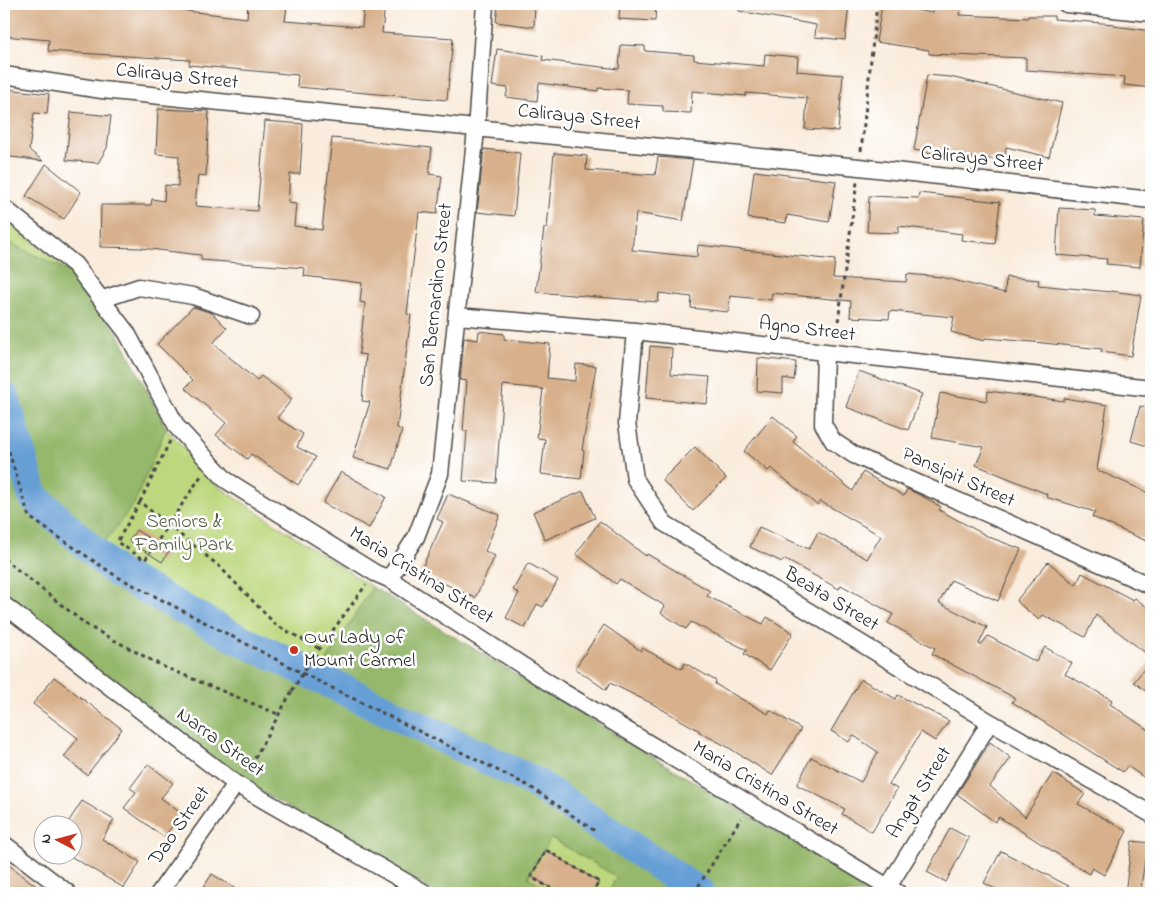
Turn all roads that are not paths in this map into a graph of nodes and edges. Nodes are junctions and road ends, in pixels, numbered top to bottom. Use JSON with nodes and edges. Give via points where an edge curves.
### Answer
{"nodes":[{"id":1,"x":485,"y":4,"type":"edge"},
{"id":2,"x":1066,"y":4,"type":"edge"},
{"id":3,"x":1151,"y":13,"type":"edge"},
{"id":4,"x":4,"y":75,"type":"edge"},
{"id":5,"x":476,"y":130,"type":"junction"},
{"id":6,"x":1151,"y":200,"type":"edge"},
{"id":7,"x":4,"y":208,"type":"edge"},
{"id":8,"x":103,"y":299,"type":"junction"},
{"id":9,"x":251,"y":316,"type":"dead end"},
{"id":10,"x":457,"y":316,"type":"junction"},
{"id":11,"x":635,"y":331,"type":"junction"},
{"id":12,"x":825,"y":353,"type":"junction"},
{"id":13,"x":1151,"y":388,"type":"edge"},
{"id":14,"x":382,"y":576,"type":"junction"},
{"id":15,"x":1151,"y":586,"type":"edge"},
{"id":16,"x":4,"y":605,"type":"edge"},
{"id":17,"x":990,"y":722,"type":"junction"},
{"id":18,"x":240,"y":781,"type":"junction"},
{"id":19,"x":1151,"y":814,"type":"edge"},
{"id":20,"x":4,"y":844,"type":"edge"},
{"id":21,"x":893,"y":890,"type":"edge"},
{"id":22,"x":68,"y":893,"type":"edge"},
{"id":23,"x":159,"y":893,"type":"edge"},
{"id":24,"x":424,"y":893,"type":"edge"}],
"edges":[{"from":1,"to":5,"type":"street","name":"San Bernardino Street"},
{"from":2,"to":3,"type":"street"},
{"from":4,"to":5,"type":"street","name":"Caliraya Street","via":[[102,90]]},
{"from":5,"to":6,"type":"street","name":"Caliraya Street","via":[[869,168]]},
{"from":5,"to":10,"type":"street","name":"San Bernardino Street"},
{"from":7,"to":8,"type":"street","name":"Maria Cristina Street","via":[[75,265]]},
{"from":8,"to":9,"type":"street","via":[[139,287],[193,296]]},
{"from":8,"to":14,"type":"street","name":"Maria Cristina Street","via":[[127,333],[176,427],[226,480]]},
{"from":10,"to":11,"type":"street","name":"Agno Street"},
{"from":10,"to":14,"type":"street","name":"San Bernardino Street","via":[[440,474],[416,537]]},
{"from":11,"to":12,"type":"street","name":"Agno Street"},
{"from":11,"to":17,"type":"street","name":"Beata Street","via":[[627,423],[636,479],[664,523]]},
{"from":12,"to":13,"type":"street","name":"Agno Street"},
{"from":12,"to":15,"type":"street","name":"Pansipit Street","via":[[823,424],[832,441],[854,455]]},
{"from":14,"to":21,"type":"street","name":"Maria Cristina Street","via":[[563,692]]},
{"from":16,"to":18,"type":"street","name":"Narra Street"},
{"from":17,"to":19,"type":"street","name":"Beata Street"},
{"from":17,"to":21,"type":"street","name":"Angat Street"},
{"from":18,"to":23,"type":"street","name":"Dao Street"},
{"from":18,"to":24,"type":"street","name":"Narra Street"},
{"from":20,"to":22,"type":"street"}]}
